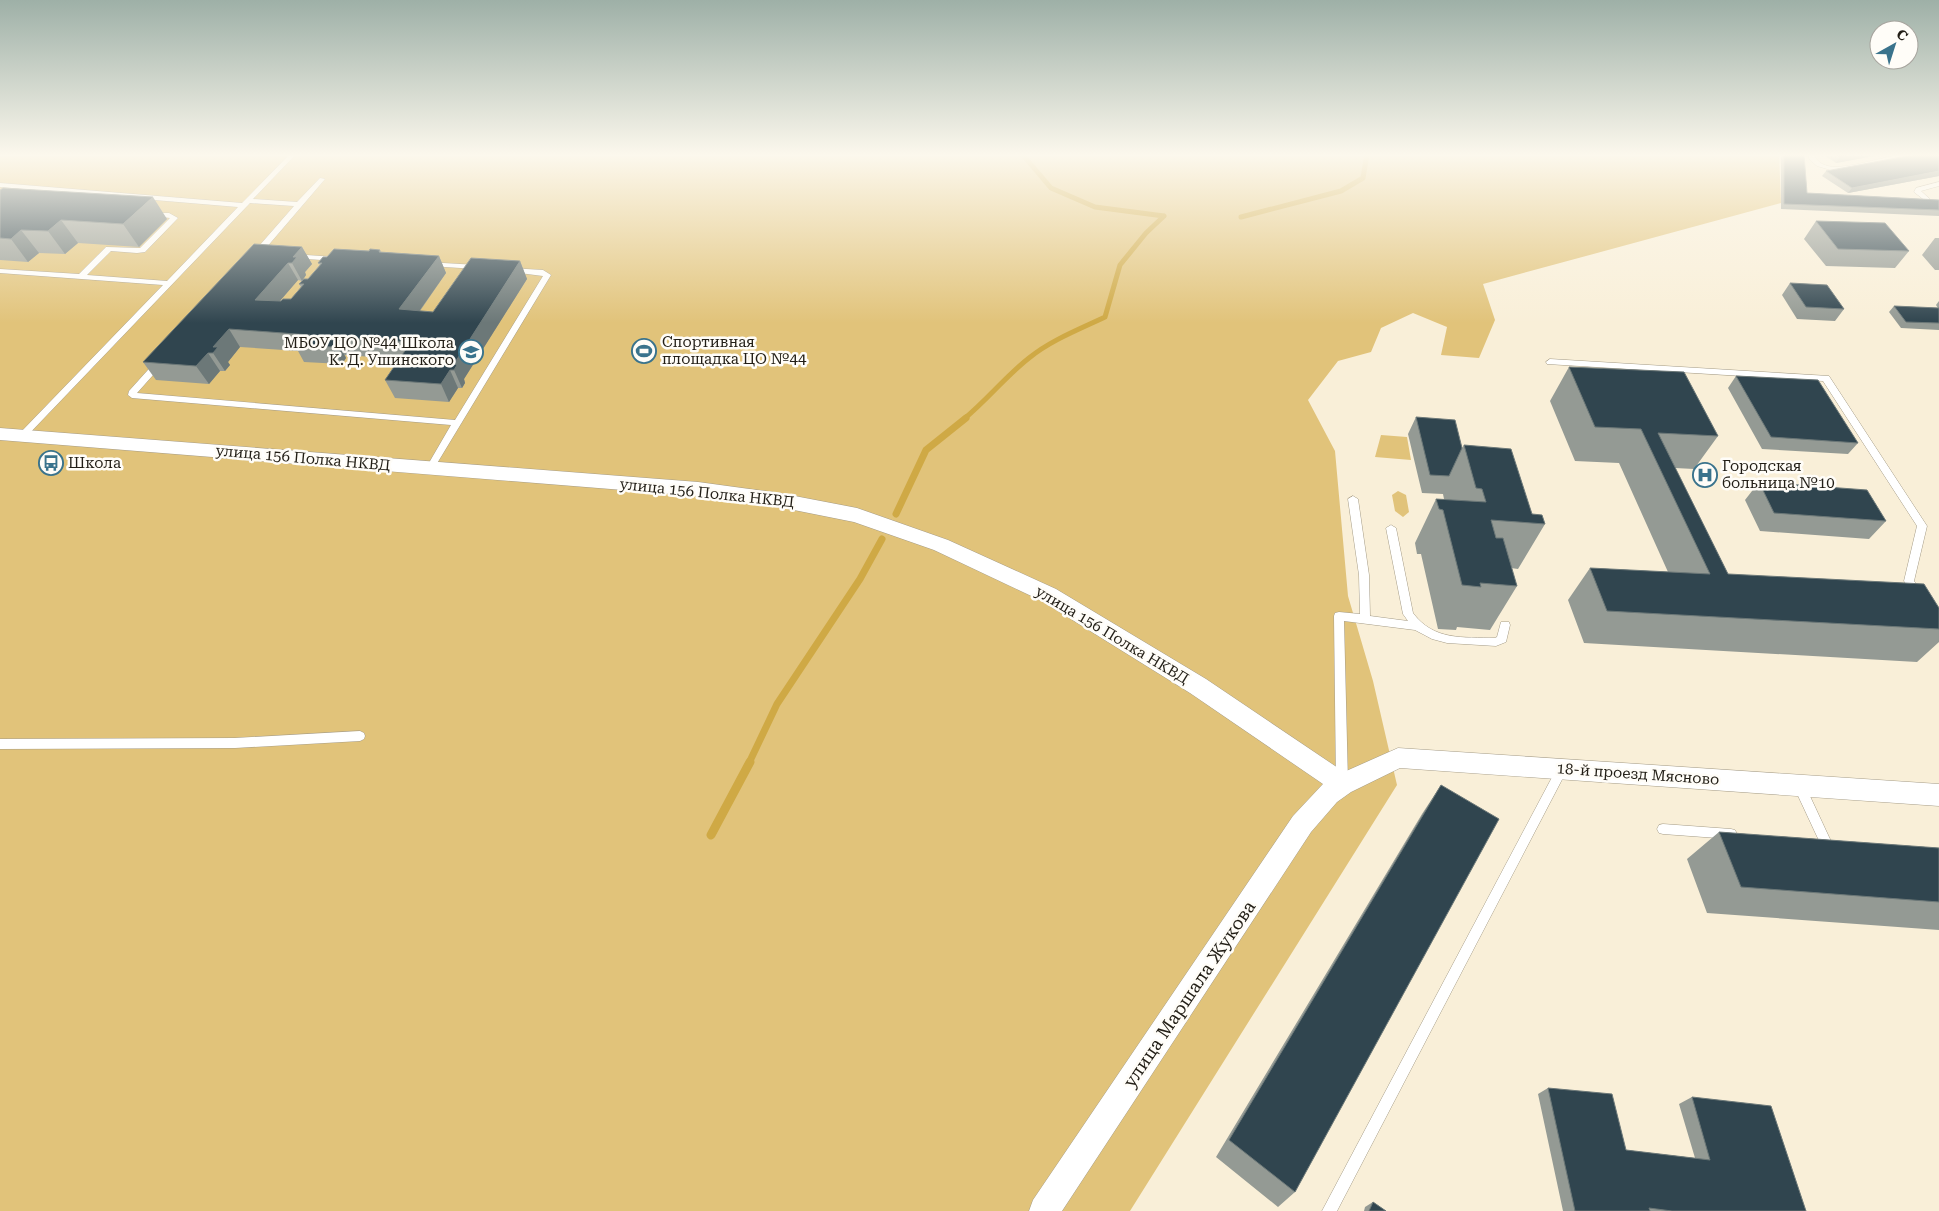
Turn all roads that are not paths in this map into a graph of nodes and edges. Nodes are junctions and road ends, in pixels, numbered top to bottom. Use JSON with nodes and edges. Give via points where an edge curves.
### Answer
{"nodes":[{"id":1,"x":239,"y":211,"type":"edge"},
{"id":2,"x":293,"y":211,"type":"edge"},
{"id":3,"x":140,"y":213,"type":"edge"},
{"id":4,"x":256,"y":254,"type":"junction"},
{"id":5,"x":266,"y":254,"type":"edge"},
{"id":6,"x":285,"y":256,"type":"edge"},
{"id":7,"x":344,"y":259,"type":"edge"},
{"id":8,"x":250,"y":261,"type":"edge"},
{"id":9,"x":421,"y":264,"type":"edge"},
{"id":10,"x":487,"y":268,"type":"edge"},
{"id":11,"x":506,"y":270,"type":"edge"},
{"id":12,"x":0,"y":271,"type":"edge"},
{"id":13,"x":82,"y":276,"type":"junction"},
{"id":14,"x":168,"y":283,"type":"junction"},
{"id":15,"x":166,"y":354,"type":"edge"},
{"id":16,"x":1550,"y":362,"type":"dead end"},
{"id":17,"x":457,"y":423,"type":"junction"},
{"id":18,"x":0,"y":434,"type":"edge"},
{"id":19,"x":22,"y":436,"type":"junction"},
{"id":20,"x":430,"y":468,"type":"junction"},
{"id":21,"x":1353,"y":498,"type":"dead end"},
{"id":22,"x":1391,"y":528,"type":"dead end"},
{"id":23,"x":1924,"y":605,"type":"edge"},
{"id":24,"x":1365,"y":619,"type":"junction"},
{"id":25,"x":1505,"y":625,"type":"edge"},
{"id":26,"x":1415,"y":626,"type":"junction"},
{"id":27,"x":360,"y":736,"type":"dead end"},
{"id":28,"x":0,"y":744,"type":"edge"},
{"id":29,"x":1562,"y":769,"type":"junction"},
{"id":30,"x":1342,"y":784,"type":"junction"},
{"id":31,"x":1799,"y":785,"type":"junction"},
{"id":32,"x":1939,"y":795,"type":"edge"},
{"id":33,"x":1663,"y":829,"type":"dead end"},
{"id":34,"x":1739,"y":834,"type":"edge"},
{"id":35,"x":1825,"y":841,"type":"edge"},
{"id":36,"x":1044,"y":1211,"type":"edge"},
{"id":37,"x":1329,"y":1211,"type":"edge"}],
"edges":[{"from":1,"to":14,"type":"lane"},
{"from":2,"to":4,"type":"lane"},
{"from":3,"to":13,"type":"lane","via":[[174,218],[142,250],[109,249]]},
{"from":4,"to":5,"type":"lane"},
{"from":4,"to":8,"type":"lane"},
{"from":6,"to":7,"type":"lane"},
{"from":9,"to":10,"type":"lane"},
{"from":11,"to":17,"type":"lane","via":[[547,275]]},
{"from":12,"to":13,"type":"lane"},
{"from":13,"to":14,"type":"lane"},
{"from":14,"to":19,"type":"lane"},
{"from":15,"to":17,"type":"lane","via":[[132,395]]},
{"from":16,"to":23,"type":"lane","via":[[1826,378],[1922,526],[1909,581]]},
{"from":17,"to":20,"type":"lane"},
{"from":18,"to":19,"type":"street","name":"улица 156 Полка НКВД"},
{"from":19,"to":20,"type":"street","name":"улица 156 Полка НКВД"},
{"from":20,"to":30,"type":"street","name":"улица 156 Полка НКВД","via":[[698,489],[857,515],[941,545],[1049,595],[1198,686]]},
{"from":21,"to":24,"type":"lane","via":[[1364,575]]},
{"from":22,"to":26,"type":"lane","via":[[1408,614]]},
{"from":24,"to":26,"type":"lane"},
{"from":24,"to":30,"type":"lane","via":[[1339,616]]},
{"from":25,"to":26,"type":"lane","via":[[1502,639],[1496,642],[1446,639]]},
{"from":27,"to":28,"type":"lane","via":[[234,743]]},
{"from":29,"to":30,"type":"street","name":"18-й проезд Мясново","via":[[1398,758]]},
{"from":29,"to":31,"type":"street","name":"18-й проезд Мясново"},
{"from":29,"to":37,"type":"lane"},
{"from":30,"to":36,"type":"street","name":"улица Маршала Жукова","via":[[1328,794],[1302,824]]},
{"from":31,"to":32,"type":"street","name":"18-й проезд Мясново"},
{"from":31,"to":35,"type":"lane"},
{"from":33,"to":34,"type":"lane"}]}
